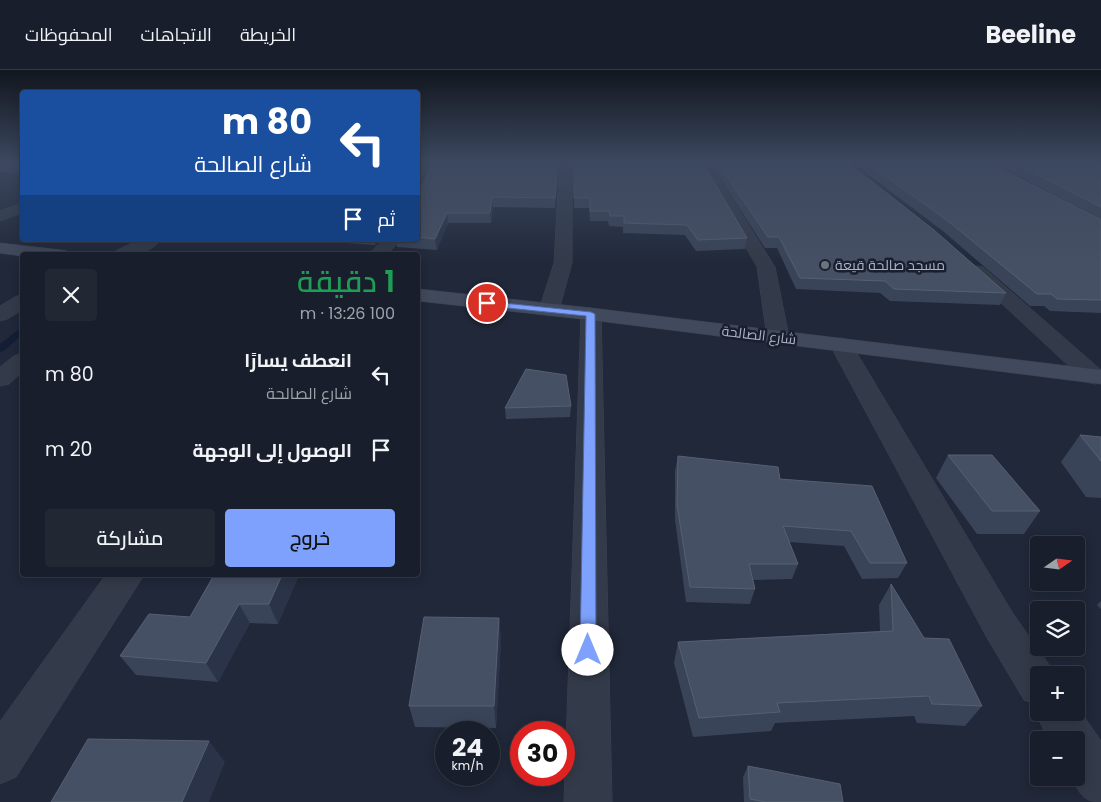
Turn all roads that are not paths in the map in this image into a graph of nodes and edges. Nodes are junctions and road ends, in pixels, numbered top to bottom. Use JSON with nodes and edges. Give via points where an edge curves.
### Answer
{"nodes":[{"id":1,"x":565,"y":196,"type":"edge"},
{"id":2,"x":723,"y":196,"type":"edge"},
{"id":3,"x":20,"y":209,"type":"edge"},
{"id":4,"x":0,"y":216,"type":"edge"},
{"id":5,"x":148,"y":242,"type":"edge"},
{"id":6,"x":390,"y":242,"type":"edge"},
{"id":7,"x":0,"y":248,"type":"edge"},
{"id":8,"x":35,"y":252,"type":"edge"},
{"id":9,"x":128,"y":252,"type":"edge"},
{"id":10,"x":381,"y":252,"type":"edge"},
{"id":11,"x":966,"y":262,"type":"edge"},
{"id":12,"x":420,"y":295,"type":"edge"},
{"id":13,"x":20,"y":302,"type":"edge"},
{"id":14,"x":549,"y":310,"type":"junction"},
{"id":15,"x":591,"y":314,"type":"junction"},
{"id":16,"x":0,"y":315,"type":"edge"},
{"id":17,"x":778,"y":337,"type":"junction"},
{"id":18,"x":841,"y":345,"type":"junction"},
{"id":19,"x":20,"y":364,"type":"edge"},
{"id":20,"x":1098,"y":377,"type":"edge"},
{"id":21,"x":0,"y":379,"type":"edge"},
{"id":22,"x":125,"y":577,"type":"edge"},
{"id":23,"x":1030,"y":672,"type":"edge"},
{"id":24,"x":1085,"y":758,"type":"edge"},
{"id":25,"x":0,"y":761,"type":"edge"},
{"id":26,"x":1101,"y":782,"type":"edge"},
{"id":27,"x":588,"y":802,"type":"edge"}],
"edges":[{"from":1,"to":14,"type":"street","via":[[563,263]]},
{"from":2,"to":17,"type":"street","via":[[766,267]]},
{"from":3,"to":4,"type":"street"},
{"from":5,"to":9,"type":"street"},
{"from":6,"to":10,"type":"street"},
{"from":7,"to":8,"type":"main road"},
{"from":11,"to":20,"type":"street"},
{"from":12,"to":14,"type":"main road","name":"شارع الصالحة"},
{"from":13,"to":16,"type":"street"},
{"from":14,"to":15,"type":"main road","name":"شارع الصالحة"},
{"from":15,"to":17,"type":"main road","name":"شارع الصالحة"},
{"from":15,"to":27,"type":"street"},
{"from":17,"to":18,"type":"main road","name":"شارع الصالحة"},
{"from":18,"to":20,"type":"main road","name":"شارع الصالحة"},
{"from":18,"to":23,"type":"street","via":[[999,624]]},
{"from":19,"to":21,"type":"street"},
{"from":22,"to":25,"type":"street"},
{"from":24,"to":26,"type":"street"}]}
